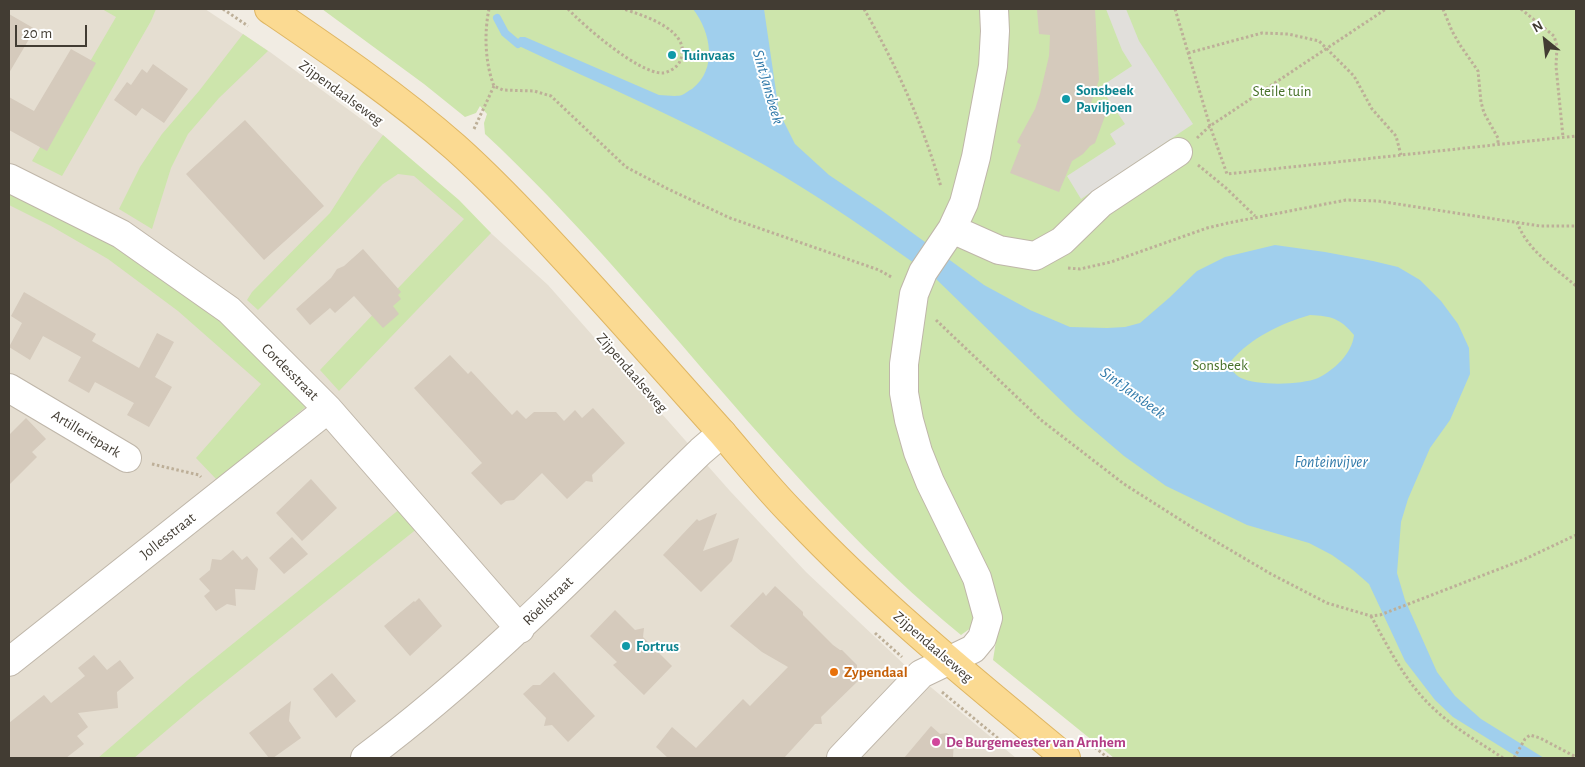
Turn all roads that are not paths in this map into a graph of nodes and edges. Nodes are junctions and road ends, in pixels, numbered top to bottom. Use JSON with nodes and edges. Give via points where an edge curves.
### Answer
{"nodes":[{"id":1,"x":994,"y":9,"type":"edge"},
{"id":2,"x":263,"y":20,"type":"edge"},
{"id":3,"x":1186,"y":156,"type":"road end"},
{"id":4,"x":9,"y":178,"type":"edge"},
{"id":5,"x":945,"y":239,"type":"junction"},
{"id":6,"x":9,"y":388,"type":"edge"},
{"id":7,"x":328,"y":410,"type":"junction"},
{"id":8,"x":722,"y":433,"type":"junction"},
{"id":9,"x":127,"y":458,"type":"road end"},
{"id":10,"x":520,"y":629,"type":"junction"},
{"id":11,"x":9,"y":662,"type":"edge"},
{"id":12,"x":949,"y":662,"type":"junction"},
{"id":13,"x":1076,"y":749,"type":"edge"},
{"id":14,"x":365,"y":758,"type":"edge"},
{"id":15,"x":841,"y":758,"type":"edge"}],
"edges":[{"from":1,"to":5,"type":"street","via":[[993,66],[986,112],[964,203]]},
{"from":2,"to":8,"type":"main road","name":"Zijpendaalseweg","via":[[319,43],[456,148],[521,210]]},
{"from":3,"to":5,"type":"street","via":[[1101,203],[1062,241],[1035,256]]},
{"from":4,"to":7,"type":"street","name":"Cordesstraat","via":[[120,234],[229,310]]},
{"from":5,"to":12,"type":"street","via":[[918,283],[904,364],[904,392],[918,452],[977,578],[988,618],[982,638],[973,649]]},
{"from":6,"to":9,"type":"street","name":"Artilleriepark"},
{"from":7,"to":10,"type":"street","name":"Cordesstraat"},
{"from":7,"to":11,"type":"street","name":"Jollesstraat"},
{"from":8,"to":10,"type":"street","name":"Röellstraat"},
{"from":8,"to":12,"type":"main road","name":"Zijpendaalseweg","via":[[792,514],[839,562]]},
{"from":10,"to":14,"type":"street","name":"Röellstraat","via":[[404,729]]},
{"from":12,"to":13,"type":"main road","name":"Zijpendaalseweg"},
{"from":12,"to":15,"type":"street","via":[[920,674]]}]}
